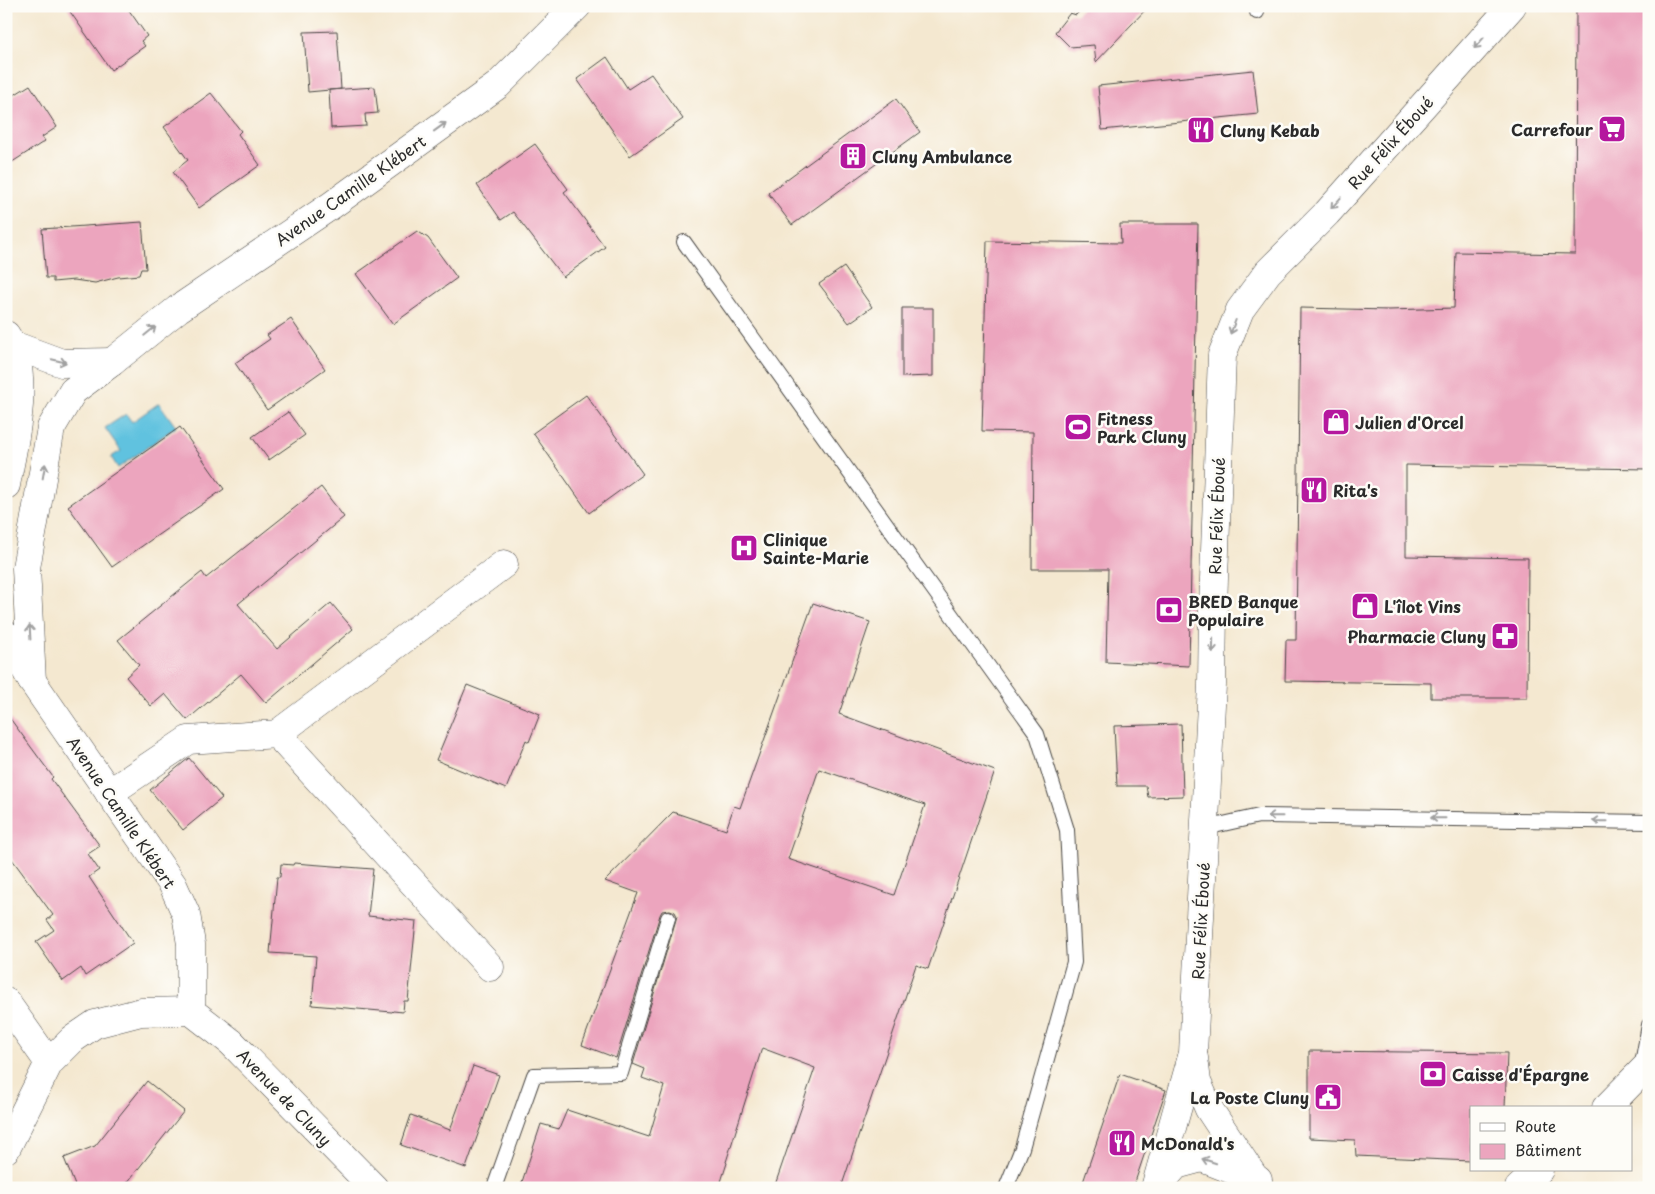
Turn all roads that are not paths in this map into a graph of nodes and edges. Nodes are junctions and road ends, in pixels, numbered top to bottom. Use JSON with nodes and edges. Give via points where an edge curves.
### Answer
{"nodes":[{"id":1,"x":577,"y":6,"type":"edge"},
{"id":2,"x":1512,"y":6,"type":"edge"},
{"id":3,"x":684,"y":242,"type":"dead end"},
{"id":4,"x":10,"y":340,"type":"edge"},
{"id":5,"x":112,"y":362,"type":"junction"},
{"id":6,"x":6,"y":485,"type":"edge"},
{"id":7,"x":504,"y":564,"type":"dead end"},
{"id":8,"x":6,"y":634,"type":"edge"},
{"id":9,"x":32,"y":681,"type":"junction"},
{"id":10,"x":276,"y":734,"type":"junction"},
{"id":11,"x":109,"y":793,"type":"junction"},
{"id":12,"x":1649,"y":822,"type":"edge"},
{"id":13,"x":1205,"y":828,"type":"junction"},
{"id":14,"x":668,"y":918,"type":"dead end"},
{"id":15,"x":490,"y":967,"type":"dead end"},
{"id":16,"x":6,"y":1002,"type":"edge"},
{"id":17,"x":191,"y":1011,"type":"junction"},
{"id":18,"x":1649,"y":1025,"type":"edge"},
{"id":19,"x":1193,"y":1053,"type":"junction"},
{"id":20,"x":49,"y":1063,"type":"junction"},
{"id":21,"x":1644,"y":1069,"type":"edge"},
{"id":22,"x":1608,"y":1106,"type":"edge"},
{"id":23,"x":6,"y":1149,"type":"edge"},
{"id":24,"x":1537,"y":1172,"type":"edge"},
{"id":25,"x":1262,"y":1183,"type":"edge"},
{"id":26,"x":374,"y":1188,"type":"edge"},
{"id":27,"x":494,"y":1188,"type":"edge"},
{"id":28,"x":1006,"y":1188,"type":"edge"},
{"id":29,"x":1155,"y":1188,"type":"edge"},
{"id":30,"x":1519,"y":1188,"type":"edge"}],
"edges":[{"from":5,"to":1,"type":"street","name":"Avenue Camille Klébert","one_way":true,"via":[[178,309],[332,205],[498,85]]},
{"from":2,"to":13,"type":"street","name":"Rue Félix Éboué","one_way":true,"via":[[1327,213],[1268,272],[1240,310],[1222,355]]},
{"from":3,"to":28,"type":"lane","via":[[1037,734],[1067,830],[1074,962],[1022,1148]]},
{"from":4,"to":5,"type":"street","one_way":true,"via":[[62,363]]},
{"from":4,"to":6,"type":"street","via":[[21,384]]},
{"from":9,"to":5,"type":"street","name":"Avenue Camille Klébert","one_way":true,"via":[[26,568],[51,428],[73,390]]},
{"from":7,"to":10,"type":"street"},
{"from":8,"to":9,"type":"street","name":"Avenue Camille Klébert"},
{"from":9,"to":11,"type":"street","name":"Avenue Camille Klébert"},
{"from":10,"to":11,"type":"street","via":[[188,740]]},
{"from":10,"to":15,"type":"street"},
{"from":11,"to":17,"type":"street","name":"Avenue Camille Klébert","via":[[173,885],[186,914],[191,944]]},
{"from":12,"to":13,"type":"lane","one_way":true,"via":[[1259,816]]},
{"from":13,"to":19,"type":"street","name":"Rue Félix Éboué"},
{"from":14,"to":27,"type":"lane","via":[[621,1073],[534,1075]]},
{"from":16,"to":20,"type":"street"},
{"from":17,"to":20,"type":"street","via":[[141,1012],[95,1024],[73,1039]]},
{"from":17,"to":26,"type":"street","name":"Avenue de Cluny","via":[[231,1042]]},
{"from":18,"to":21,"type":"lane"},
{"from":19,"to":25,"type":"street","via":[[1197,1082],[1209,1109]]},
{"from":19,"to":29,"type":"street","name":"Rue Félix Éboué"},
{"from":20,"to":23,"type":"street"},
{"from":21,"to":22,"type":"street"},
{"from":24,"to":30,"type":"street"},
{"from":25,"to":29,"type":"street","one_way":true,"via":[[1202,1158],[1176,1165]]}]}
